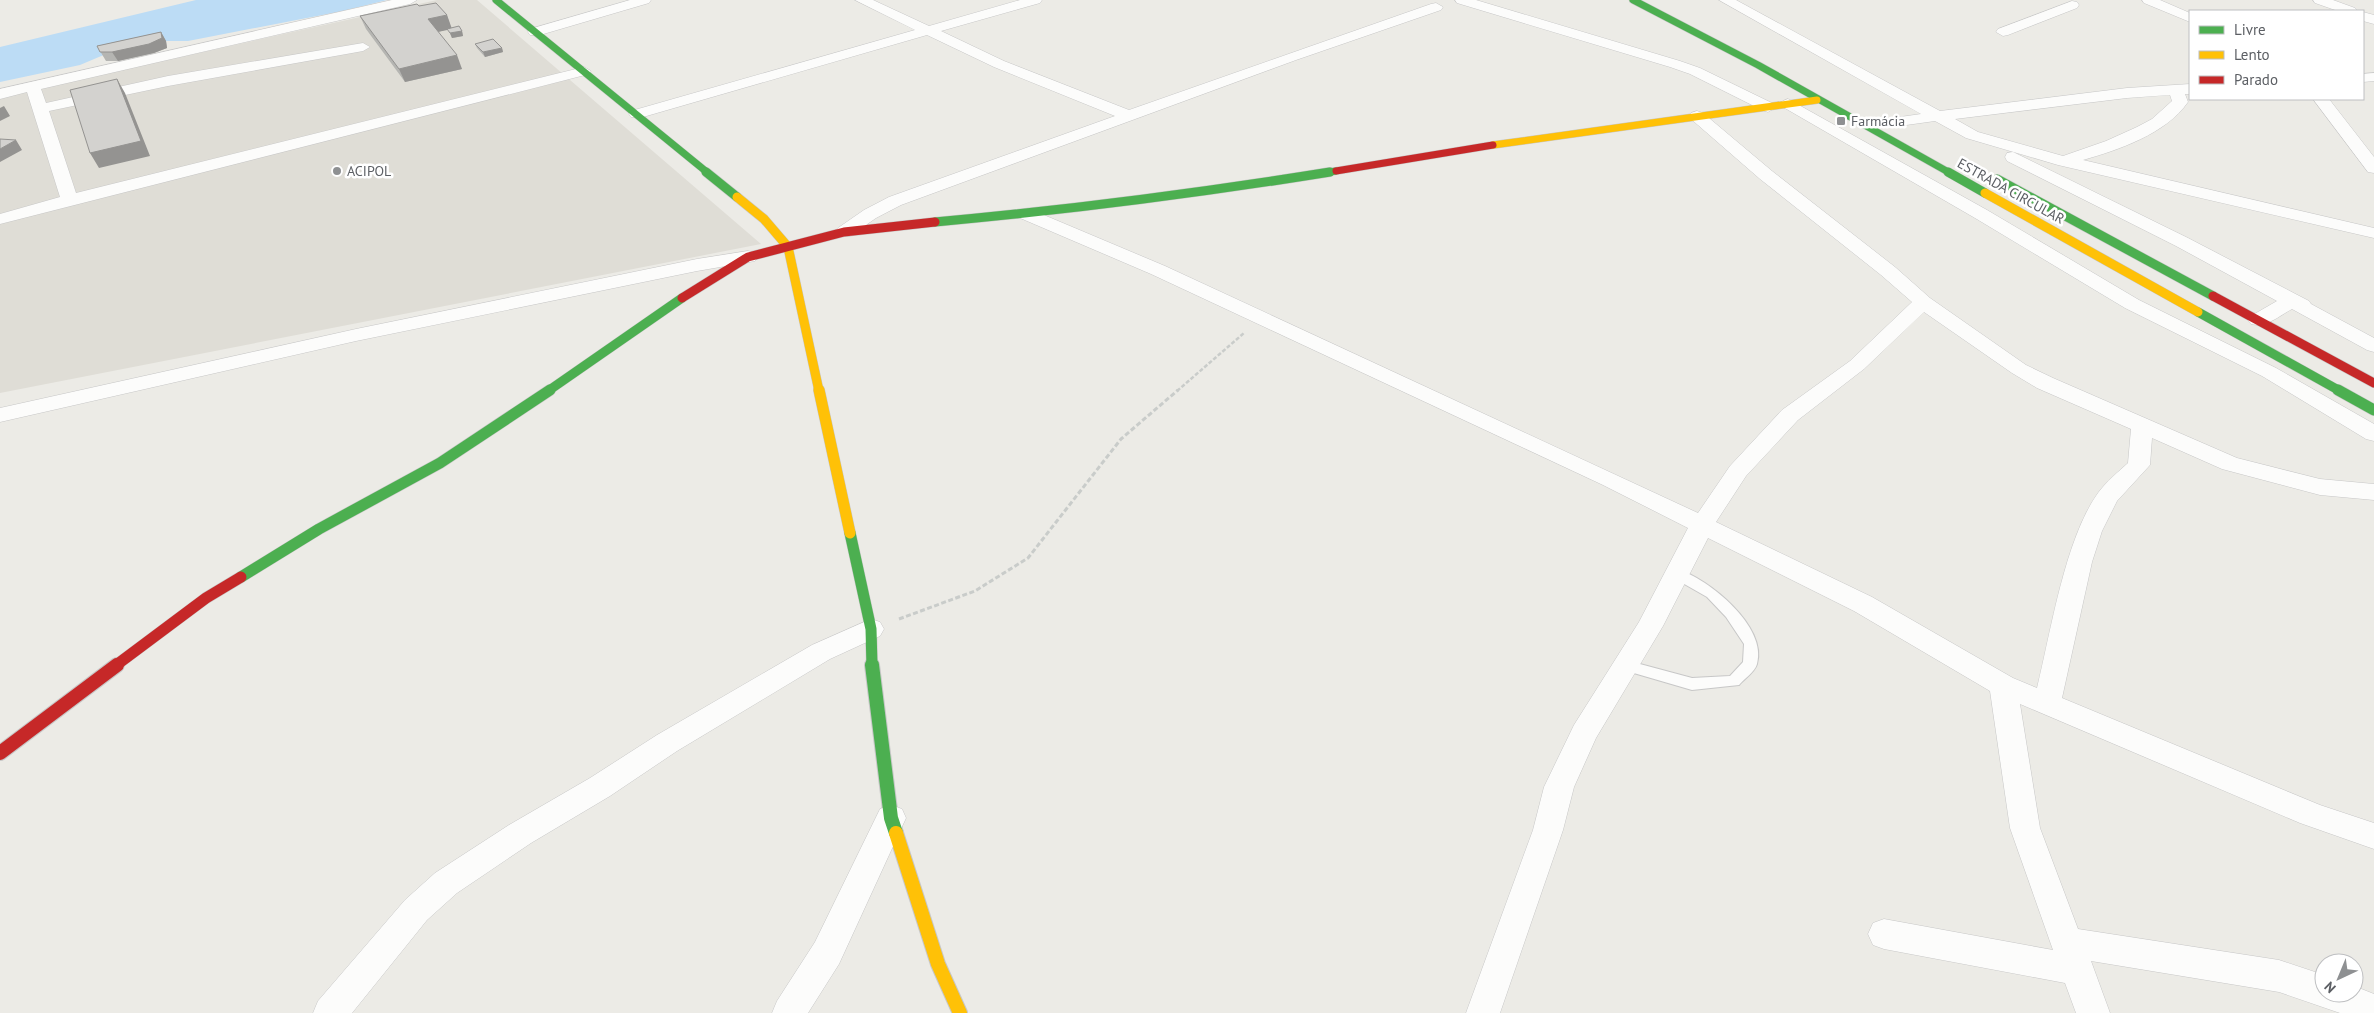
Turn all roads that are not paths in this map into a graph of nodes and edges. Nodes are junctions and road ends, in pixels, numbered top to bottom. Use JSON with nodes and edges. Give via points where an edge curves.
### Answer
{"nodes":[{"id":1,"x":410,"y":0,"type":"edge"},
{"id":2,"x":496,"y":0,"type":"edge"},
{"id":3,"x":644,"y":0,"type":"edge"},
{"id":4,"x":862,"y":0,"type":"edge"},
{"id":5,"x":1035,"y":0,"type":"edge"},
{"id":6,"x":1462,"y":0,"type":"edge"},
{"id":7,"x":1633,"y":0,"type":"edge"},
{"id":8,"x":1726,"y":0,"type":"edge"},
{"id":9,"x":2053,"y":0,"type":"edge"},
{"id":10,"x":2149,"y":0,"type":"edge"},
{"id":11,"x":2320,"y":0,"type":"edge"},
{"id":12,"x":2078,"y":3,"type":"edge"},
{"id":13,"x":1436,"y":7,"type":"dead end"},
{"id":14,"x":2347,"y":10,"type":"edge"},
{"id":15,"x":2189,"y":18,"type":"edge"},
{"id":16,"x":928,"y":31,"type":"junction"},
{"id":17,"x":535,"y":32,"type":"junction"},
{"id":18,"x":2003,"y":32,"type":"dead end"},
{"id":19,"x":363,"y":47,"type":"dead end"},
{"id":20,"x":584,"y":71,"type":"junction"},
{"id":21,"x":32,"y":86,"type":"junction"},
{"id":22,"x":2183,"y":89,"type":"edge"},
{"id":23,"x":0,"y":94,"type":"edge"},
{"id":24,"x":1818,"y":100,"type":"junction"},
{"id":25,"x":2322,"y":100,"type":"edge"},
{"id":26,"x":1788,"y":104,"type":"junction"},
{"id":27,"x":1768,"y":107,"type":"junction"},
{"id":28,"x":39,"y":109,"type":"junction"},
{"id":29,"x":637,"y":114,"type":"junction"},
{"id":30,"x":1130,"y":116,"type":"junction"},
{"id":31,"x":1697,"y":116,"type":"junction"},
{"id":32,"x":1938,"y":117,"type":"junction"},
{"id":33,"x":1888,"y":120,"type":"joint"},
{"id":34,"x":1912,"y":133,"type":"dead end"},
{"id":35,"x":1972,"y":136,"type":"junction"},
{"id":36,"x":2064,"y":161,"type":"junction"},
{"id":37,"x":2374,"y":168,"type":"edge"},
{"id":38,"x":1989,"y":174,"type":"dead end"},
{"id":39,"x":70,"y":200,"type":"junction"},
{"id":40,"x":1026,"y":214,"type":"junction"},
{"id":41,"x":0,"y":218,"type":"edge"},
{"id":42,"x":2042,"y":225,"type":"junction"},
{"id":43,"x":844,"y":232,"type":"junction"},
{"id":44,"x":2374,"y":233,"type":"edge"},
{"id":45,"x":2016,"y":235,"type":"junction"},
{"id":46,"x":788,"y":247,"type":"junction"},
{"id":47,"x":748,"y":257,"type":"junction"},
{"id":48,"x":1923,"y":302,"type":"junction"},
{"id":49,"x":2292,"y":302,"type":"junction"},
{"id":50,"x":2258,"y":320,"type":"junction"},
{"id":51,"x":2374,"y":332,"type":"edge"},
{"id":52,"x":2374,"y":346,"type":"edge"},
{"id":53,"x":2374,"y":383,"type":"edge"},
{"id":54,"x":2374,"y":410,"type":"edge"},
{"id":55,"x":0,"y":415,"type":"edge"},
{"id":56,"x":2142,"y":426,"type":"junction"},
{"id":57,"x":2374,"y":434,"type":"edge"},
{"id":58,"x":2374,"y":492,"type":"edge"},
{"id":59,"x":1702,"y":525,"type":"junction"},
{"id":60,"x":1677,"y":574,"type":"junction"},
{"id":61,"x":871,"y":629,"type":"junction"},
{"id":62,"x":1625,"y":665,"type":"junction"},
{"id":63,"x":2003,"y":685,"type":"junction"},
{"id":64,"x":2047,"y":703,"type":"junction"},
{"id":65,"x":0,"y":753,"type":"edge"},
{"id":66,"x":891,"y":818,"type":"junction"},
{"id":67,"x":2374,"y":836,"type":"edge"},
{"id":68,"x":1884,"y":934,"type":"dead end"},
{"id":69,"x":2072,"y":956,"type":"junction"},
{"id":70,"x":2314,"y":988,"type":"edge"},
{"id":71,"x":2356,"y":1003,"type":"edge"},
{"id":72,"x":2374,"y":1010,"type":"edge"},
{"id":73,"x":330,"y":1013,"type":"edge"},
{"id":74,"x":789,"y":1013,"type":"edge"},
{"id":75,"x":960,"y":1013,"type":"edge"},
{"id":76,"x":1483,"y":1013,"type":"edge"},
{"id":77,"x":2093,"y":1013,"type":"edge"}],
"edges":[{"from":1,"to":21,"type":"street"},
{"from":2,"to":17,"type":"street"},
{"from":3,"to":17,"type":"street"},
{"from":4,"to":16,"type":"street"},
{"from":5,"to":16,"type":"street"},
{"from":6,"to":27,"type":"street","via":[[1675,64]]},
{"from":7,"to":24,"type":"street","name":"ESTRADA CIRCULAR"},
{"from":8,"to":32,"type":"street"},
{"from":9,"to":12,"type":"street"},
{"from":10,"to":15,"type":"street"},
{"from":11,"to":14,"type":"street"},
{"from":12,"to":18,"type":"street"},
{"from":13,"to":30,"type":"street"},
{"from":16,"to":29,"type":"street"},
{"from":16,"to":30,"type":"street","via":[[999,64]]},
{"from":17,"to":20,"type":"street"},
{"from":19,"to":28,"type":"street","via":[[168,81]]},
{"from":20,"to":29,"type":"street"},
{"from":20,"to":39,"type":"street"},
{"from":21,"to":23,"type":"street"},
{"from":21,"to":28,"type":"street"},
{"from":22,"to":32,"type":"street"},
{"from":22,"to":36,"type":"street","via":[[2180,102],[2170,115],[2112,146]]},
{"from":24,"to":26,"type":"street"},
{"from":24,"to":42,"type":"street","name":"ESTRADA CIRCULAR"},
{"from":25,"to":37,"type":"street"},
{"from":26,"to":27,"type":"street"},
{"from":26,"to":45,"type":"street"},
{"from":27,"to":31,"type":"street"},
{"from":28,"to":39,"type":"street"},
{"from":29,"to":46,"type":"street","via":[[764,219]]},
{"from":30,"to":43,"type":"street","via":[[895,201]]},
{"from":31,"to":40,"type":"street","via":[[1220,190]]},
{"from":31,"to":48,"type":"street"},
{"from":32,"to":33,"type":"street"},
{"from":32,"to":35,"type":"street"},
{"from":33,"to":34,"type":"street"},
{"from":35,"to":36,"type":"street"},
{"from":35,"to":49,"type":"street","via":[[2182,242]]},
{"from":36,"to":44,"type":"street"},
{"from":38,"to":50,"type":"street","name":"ESTRADA CIRCULAR"},
{"from":39,"to":41,"type":"street"},
{"from":40,"to":43,"type":"street"},
{"from":40,"to":59,"type":"street","via":[[1261,317]]},
{"from":42,"to":45,"type":"street"},
{"from":42,"to":54,"type":"street","name":"ESTRADA CIRCULAR"},
{"from":43,"to":46,"type":"street"},
{"from":45,"to":57,"type":"street","via":[[2132,304],[2268,372]]},
{"from":46,"to":47,"type":"street"},
{"from":46,"to":61,"type":"street"},
{"from":47,"to":55,"type":"street","via":[[688,266],[365,334]]},
{"from":47,"to":65,"type":"street","via":[[659,312],[596,360],[440,463],[319,529],[206,598]]},
{"from":48,"to":56,"type":"street","via":[[2019,369]]},
{"from":48,"to":59,"type":"street","via":[[1857,365],[1790,415],[1738,471]]},
{"from":49,"to":50,"type":"street"},
{"from":49,"to":51,"type":"street","via":[[2346,319]]},
{"from":49,"to":52,"type":"street"},
{"from":50,"to":53,"type":"street","name":"ESTRADA CIRCULAR"},
{"from":56,"to":58,"type":"street","via":[[2230,464],[2320,487]]},
{"from":56,"to":64,"type":"street","via":[[2139,464],[2107,497],[2090,531]]},
{"from":59,"to":60,"type":"street"},
{"from":59,"to":63,"type":"street","via":[[1863,604]]},
{"from":60,"to":62,"type":"street"},
{"from":60,"to":62,"type":"lane","via":[[1712,594],[1731,613],[1751,643],[1750,664],[1734,681],[1692,684]]},
{"from":61,"to":66,"type":"street","via":[[872,676]]},
{"from":61,"to":73,"type":"street","via":[[821,652],[667,742],[446,883],[416,910]]},
{"from":62,"to":76,"type":"street","via":[[1584,733],[1559,787],[1548,830]]},
{"from":63,"to":64,"type":"street"},
{"from":63,"to":69,"type":"street","via":[[2025,828]]},
{"from":64,"to":67,"type":"street","via":[[2311,814]]},
{"from":66,"to":74,"type":"street","via":[[826,953]]},
{"from":66,"to":75,"type":"street","via":[[938,964]]},
{"from":68,"to":69,"type":"street"},
{"from":69,"to":70,"type":"street","via":[[2156,955],[2279,976]]},
{"from":69,"to":77,"type":"street"},
{"from":71,"to":72,"type":"street"}]}
